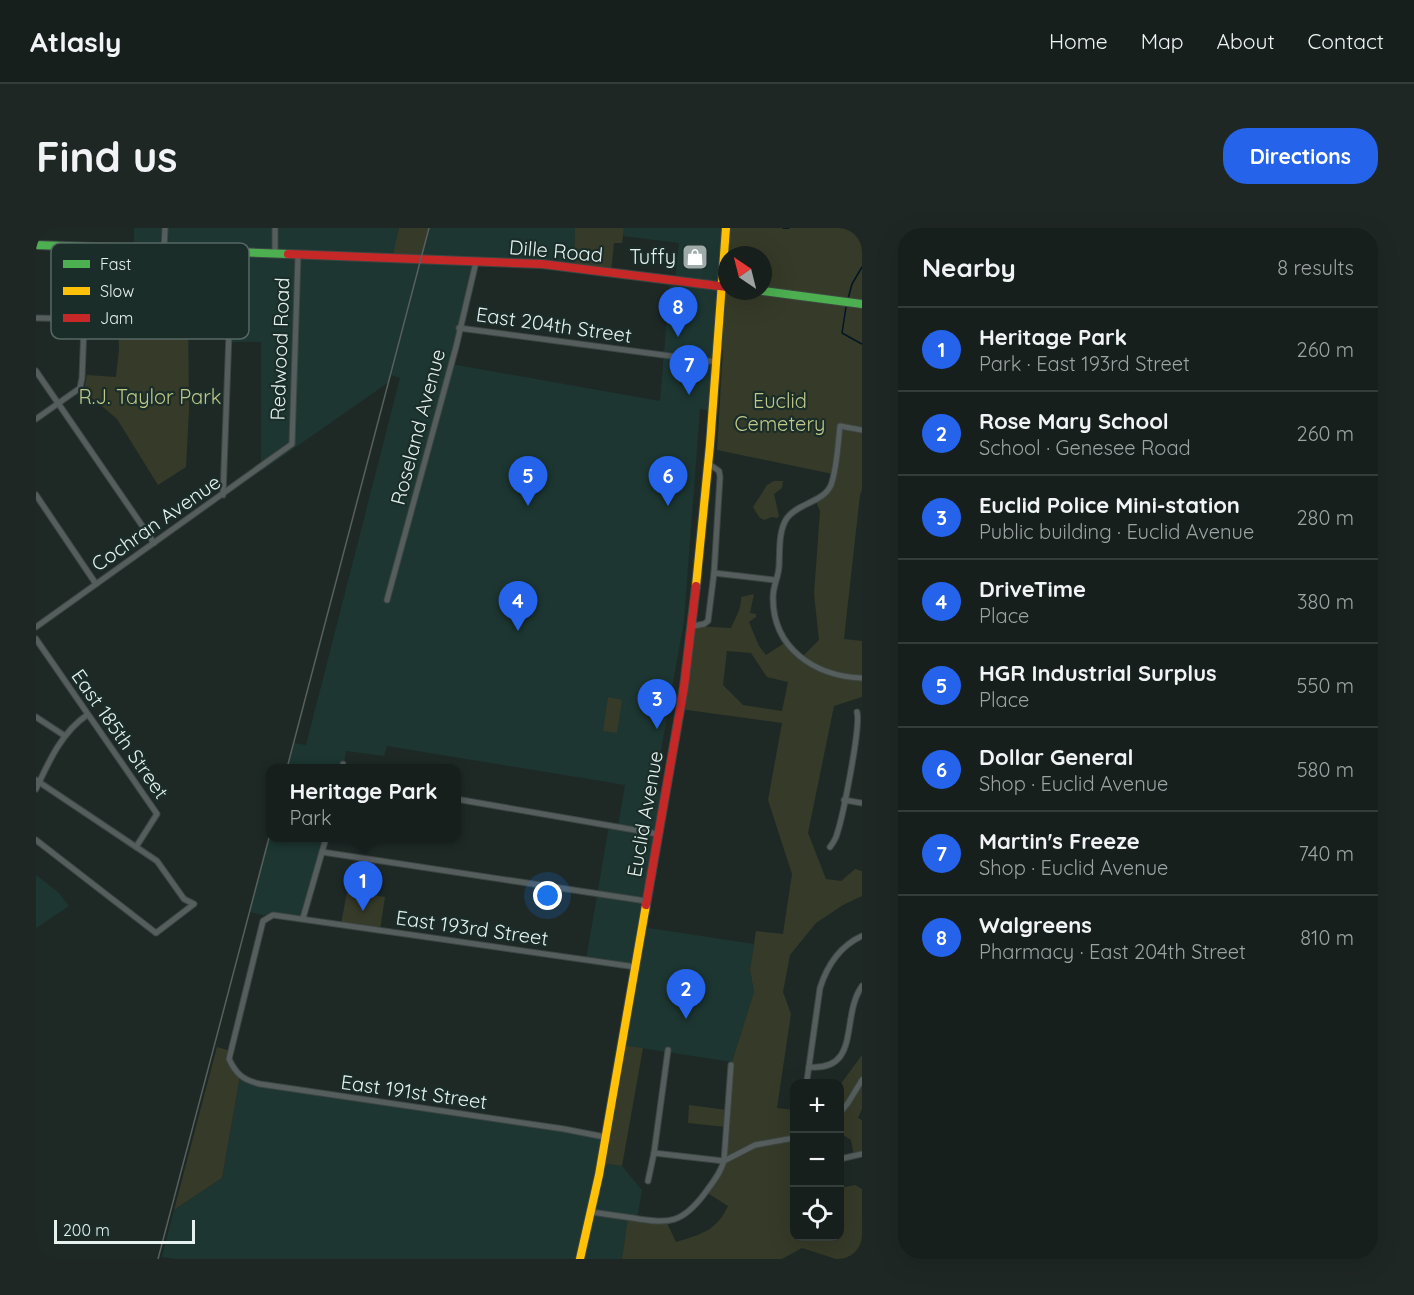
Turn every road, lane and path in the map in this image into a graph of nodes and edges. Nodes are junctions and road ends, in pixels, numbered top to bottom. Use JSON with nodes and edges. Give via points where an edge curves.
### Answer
{"nodes":[{"id":1,"x":165,"y":228,"type":"edge"},
{"id":2,"x":275,"y":228,"type":"edge"},
{"id":3,"x":726,"y":228,"type":"edge"},
{"id":4,"x":164,"y":243,"type":"edge"},
{"id":5,"x":36,"y":245,"type":"edge"},
{"id":6,"x":51,"y":246,"type":"edge"},
{"id":7,"x":725,"y":246,"type":"edge"},
{"id":8,"x":249,"y":253,"type":"edge"},
{"id":9,"x":275,"y":254,"type":"junction"},
{"id":10,"x":298,"y":256,"type":"junction"},
{"id":11,"x":476,"y":262,"type":"junction"},
{"id":12,"x":718,"y":285,"type":"edge"},
{"id":13,"x":772,"y":292,"type":"edge"},
{"id":14,"x":723,"y":300,"type":"edge"},
{"id":15,"x":862,"y":304,"type":"edge"},
{"id":16,"x":36,"y":318,"type":"edge"},
{"id":17,"x":51,"y":318,"type":"edge"},
{"id":18,"x":459,"y":328,"type":"junction"},
{"id":19,"x":84,"y":339,"type":"edge"},
{"id":20,"x":229,"y":339,"type":"edge"},
{"id":21,"x":717,"y":362,"type":"junction"},
{"id":22,"x":36,"y":371,"type":"edge"},
{"id":23,"x":59,"y":403,"type":"junction"},
{"id":24,"x":36,"y":419,"type":"edge"},
{"id":25,"x":862,"y":430,"type":"edge"},
{"id":26,"x":292,"y":444,"type":"joint"},
{"id":27,"x":709,"y":464,"type":"junction"},
{"id":28,"x":36,"y":495,"type":"edge"},
{"id":29,"x":223,"y":495,"type":"junction"},
{"id":30,"x":154,"y":543,"type":"junction"},
{"id":31,"x":714,"y":573,"type":"junction"},
{"id":32,"x":774,"y":580,"type":"junction"},
{"id":33,"x":96,"y":584,"type":"junction"},
{"id":34,"x":387,"y":600,"type":"dead end"},
{"id":35,"x":693,"y":626,"type":"junction"},
{"id":36,"x":36,"y":627,"type":"edge"},
{"id":37,"x":36,"y":639,"type":"edge"},
{"id":38,"x":862,"y":678,"type":"edge"},
{"id":39,"x":857,"y":712,"type":"dead end"},
{"id":40,"x":87,"y":715,"type":"junction"},
{"id":41,"x":36,"y":717,"type":"edge"},
{"id":42,"x":65,"y":736,"type":"junction"},
{"id":43,"x":855,"y":742,"type":"junction"},
{"id":44,"x":862,"y":743,"type":"edge"},
{"id":45,"x":38,"y":781,"type":"edge"},
{"id":46,"x":36,"y":789,"type":"edge"},
{"id":47,"x":461,"y":800,"type":"edge"},
{"id":48,"x":844,"y":800,"type":"junction"},
{"id":49,"x":862,"y":803,"type":"edge"},
{"id":50,"x":658,"y":834,"type":"junction"},
{"id":51,"x":36,"y":840,"type":"edge"},
{"id":52,"x":325,"y":842,"type":"edge"},
{"id":53,"x":136,"y":846,"type":"junction"},
{"id":54,"x":830,"y":847,"type":"dead end"},
{"id":55,"x":322,"y":852,"type":"junction"},
{"id":56,"x":646,"y":901,"type":"junction"},
{"id":57,"x":303,"y":918,"type":"junction"},
{"id":58,"x":862,"y":936,"type":"edge"},
{"id":59,"x":636,"y":967,"type":"junction"},
{"id":60,"x":862,"y":986,"type":"edge"},
{"id":61,"x":668,"y":1050,"type":"dead end"},
{"id":62,"x":731,"y":1065,"type":"dead end"},
{"id":63,"x":809,"y":1067,"type":"junction"},
{"id":64,"x":807,"y":1079,"type":"edge"},
{"id":65,"x":862,"y":1080,"type":"edge"},
{"id":66,"x":844,"y":1107,"type":"edge"},
{"id":67,"x":605,"y":1137,"type":"junction"},
{"id":68,"x":790,"y":1139,"type":"edge"},
{"id":69,"x":654,"y":1153,"type":"junction"},
{"id":70,"x":862,"y":1154,"type":"edge"},
{"id":71,"x":844,"y":1158,"type":"edge"},
{"id":72,"x":724,"y":1161,"type":"junction"},
{"id":73,"x":648,"y":1181,"type":"dead end"},
{"id":74,"x":591,"y":1212,"type":"junction"},
{"id":75,"x":36,"y":1255,"type":"edge"},
{"id":76,"x":45,"y":1259,"type":"edge"},
{"id":77,"x":580,"y":1259,"type":"edge"}],
"edges":[{"from":1,"to":4,"type":"street"},
{"from":2,"to":9,"type":"street"},
{"from":3,"to":7,"type":"main road","name":"Euclid Avenue"},
{"from":5,"to":6,"type":"main road","name":"Dille Road"},
{"from":8,"to":9,"type":"main road","name":"Dille Road"},
{"from":9,"to":10,"type":"main road","name":"Dille Road"},
{"from":10,"to":11,"type":"main road","name":"Dille Road"},
{"from":10,"to":26,"type":"street","name":"Redwood Road"},
{"from":11,"to":12,"type":"main road","name":"Dille Road","via":[[542,264]]},
{"from":11,"to":18,"type":"street","name":"Roseland Avenue"},
{"from":13,"to":15,"type":"main road"},
{"from":14,"to":21,"type":"main road","name":"Euclid Avenue"},
{"from":16,"to":17,"type":"street"},
{"from":18,"to":21,"type":"street","name":"East 204th Street"},
{"from":18,"to":34,"type":"street","name":"Roseland Avenue"},
{"from":19,"to":23,"type":"street","via":[[80,388]]},
{"from":20,"to":29,"type":"street"},
{"from":21,"to":27,"type":"main road","name":"Euclid Avenue"},
{"from":22,"to":23,"type":"street"},
{"from":23,"to":24,"type":"street"},
{"from":23,"to":30,"type":"street"},
{"from":25,"to":32,"type":"street","via":[[840,426],[830,487],[792,512],[784,523],[779,572]]},
{"from":26,"to":29,"type":"street","name":"Cochran Avenue"},
{"from":27,"to":31,"type":"street","via":[[719,471],[720,477]]},
{"from":27,"to":35,"type":"main road","name":"Euclid Avenue"},
{"from":28,"to":33,"type":"street"},
{"from":29,"to":30,"type":"street","name":"Cochran Avenue"},
{"from":30,"to":33,"type":"street","name":"Cochran Avenue"},
{"from":31,"to":32,"type":"street"},
{"from":31,"to":35,"type":"street","via":[[708,621]]},
{"from":32,"to":38,"type":"street","via":[[774,615],[793,651],[822,670]]},
{"from":33,"to":36,"type":"street","name":"Cochran Avenue"},
{"from":35,"to":50,"type":"main road","name":"Euclid Avenue"},
{"from":37,"to":40,"type":"street","name":"East 185th Street"},
{"from":39,"to":43,"type":"street"},
{"from":40,"to":42,"type":"street"},
{"from":40,"to":53,"type":"street","name":"East 185th Street","via":[[157,814]]},
{"from":41,"to":42,"type":"street"},
{"from":42,"to":45,"type":"street"},
{"from":43,"to":44,"type":"street"},
{"from":43,"to":48,"type":"street"},
{"from":45,"to":46,"type":"street"},
{"from":45,"to":53,"type":"street"},
{"from":47,"to":50,"type":"street"},
{"from":48,"to":49,"type":"street"},
{"from":48,"to":54,"type":"street","via":[[837,836]]},
{"from":50,"to":56,"type":"main road","name":"Euclid Avenue"},
{"from":51,"to":53,"type":"street","via":[[156,933],[194,904],[184,899],[157,861]]},
{"from":52,"to":55,"type":"street"},
{"from":55,"to":56,"type":"street"},
{"from":55,"to":57,"type":"street"},
{"from":56,"to":59,"type":"main road","name":"Euclid Avenue"},
{"from":57,"to":59,"type":"street","name":"East 193rd Street"},
{"from":57,"to":67,"type":"street","name":"East 191st Street","via":[[273,915],[263,921],[229,1059],[243,1078],[260,1084]]},
{"from":58,"to":63,"type":"street","via":[[837,954],[824,977]]},
{"from":59,"to":67,"type":"main road","name":"Euclid Avenue"},
{"from":60,"to":63,"type":"street","via":[[853,1001],[842,1056],[830,1065]]},
{"from":61,"to":69,"type":"street"},
{"from":62,"to":72,"type":"street"},
{"from":63,"to":64,"type":"street"},
{"from":65,"to":66,"type":"street"},
{"from":67,"to":74,"type":"main road","name":"Euclid Avenue"},
{"from":68,"to":72,"type":"street","via":[[755,1145]]},
{"from":69,"to":72,"type":"street"},
{"from":69,"to":73,"type":"street"},
{"from":70,"to":71,"type":"street"},
{"from":72,"to":74,"type":"street","via":[[697,1204],[674,1220],[659,1223]]},
{"from":74,"to":77,"type":"main road","name":"Euclid Avenue"},
{"from":75,"to":76,"type":"street"}]}
